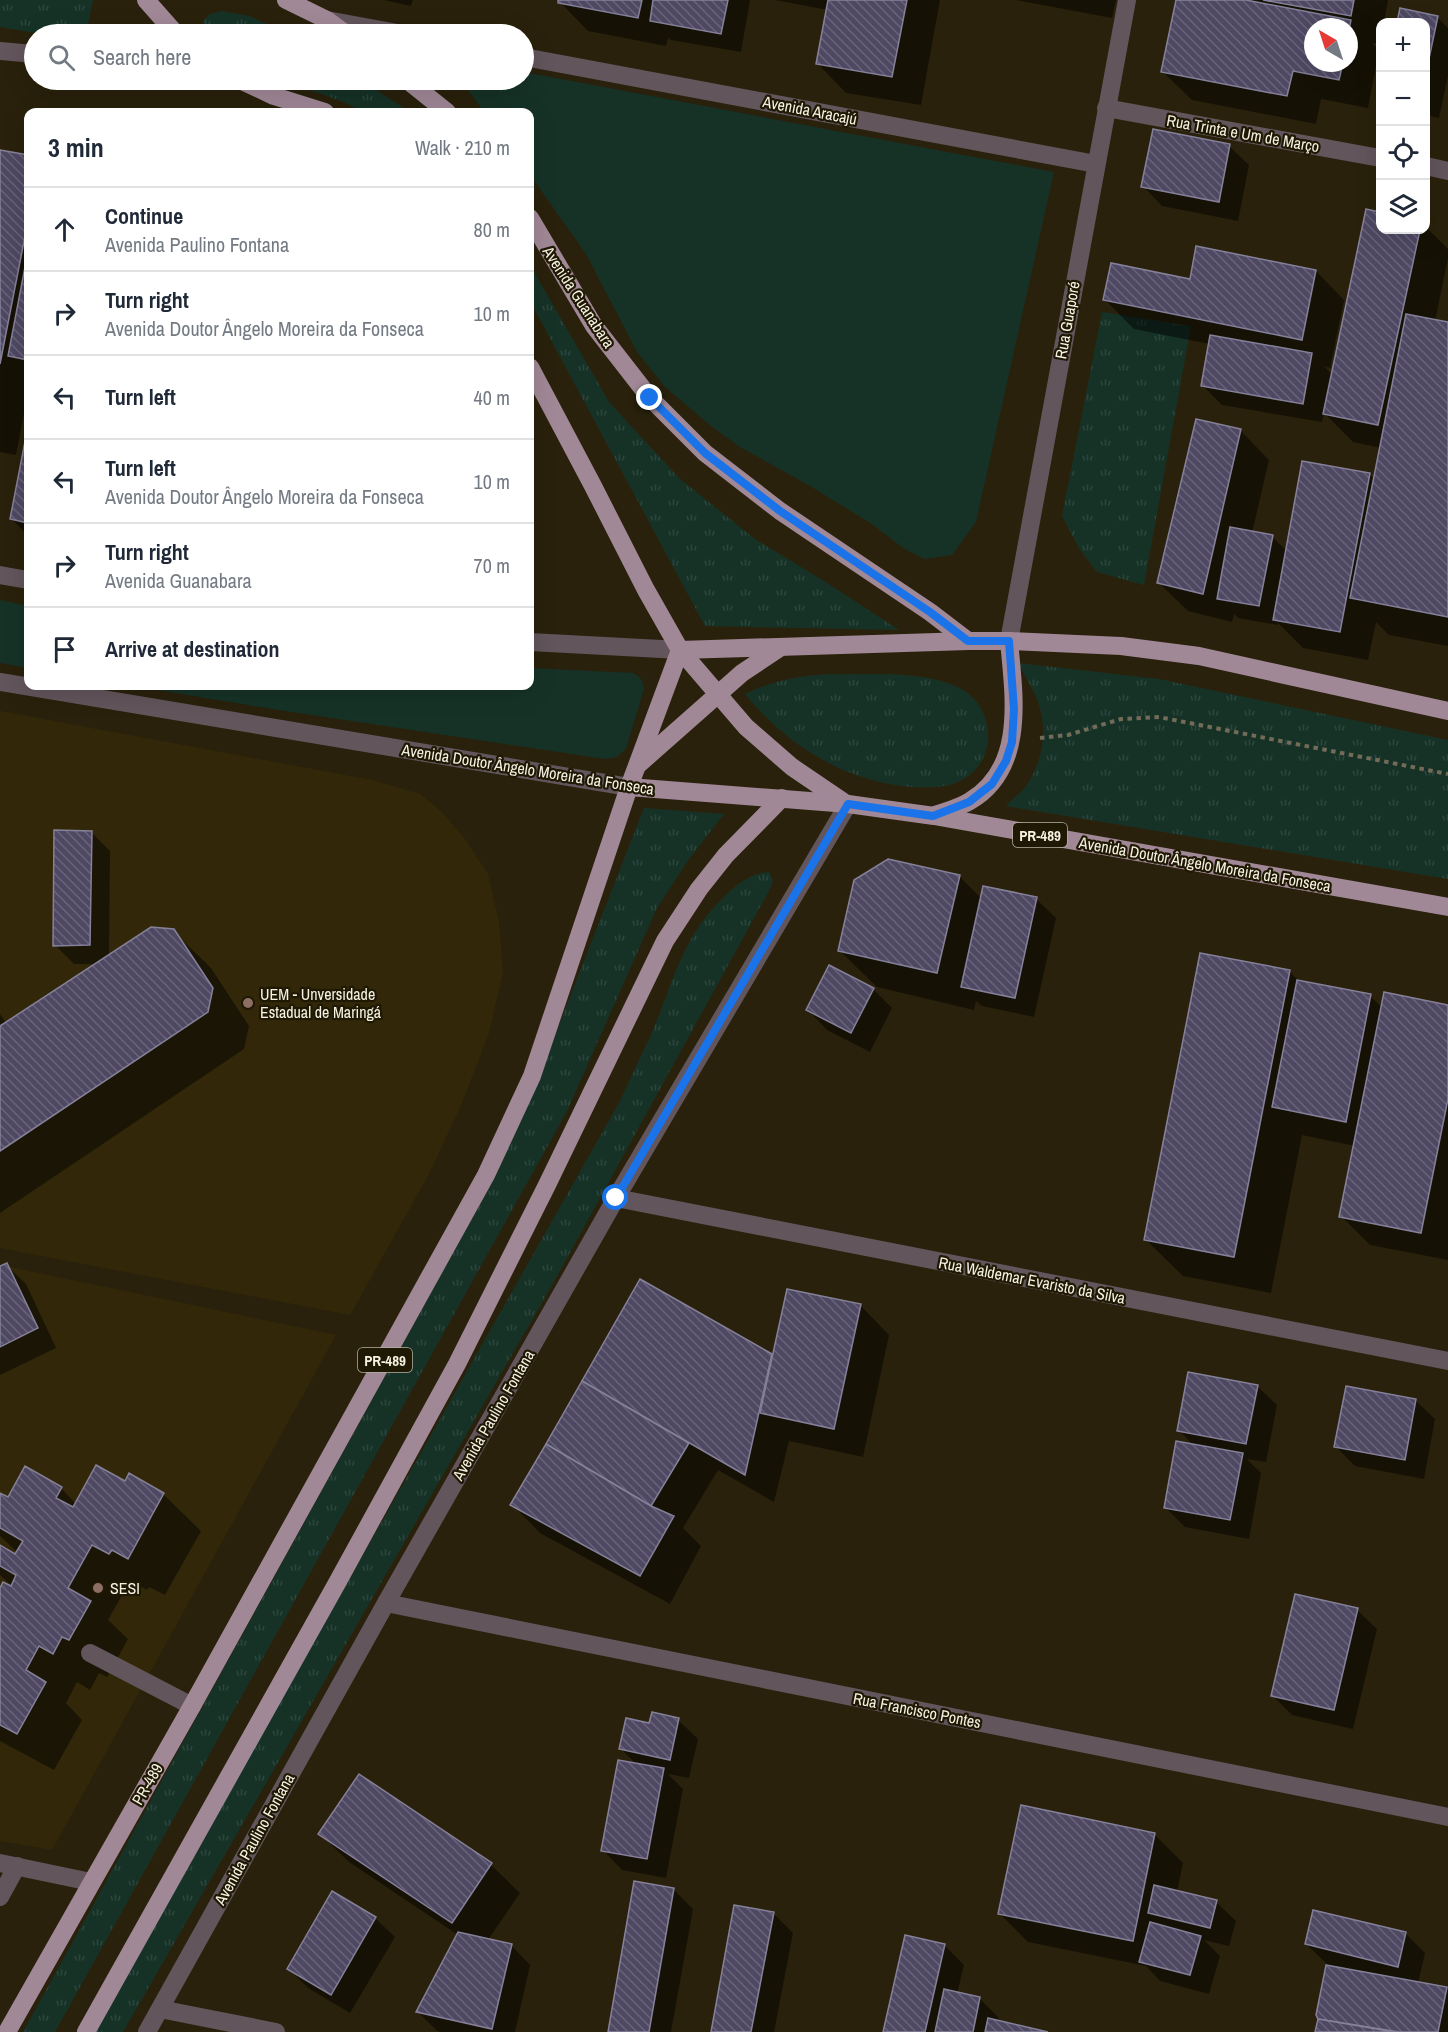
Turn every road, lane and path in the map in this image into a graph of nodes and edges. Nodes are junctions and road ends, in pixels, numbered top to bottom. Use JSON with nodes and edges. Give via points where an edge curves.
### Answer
{"nodes":[{"id":1,"x":146,"y":0,"type":"edge"},
{"id":2,"x":286,"y":0,"type":"edge"},
{"id":3,"x":1127,"y":0,"type":"edge"},
{"id":4,"x":327,"y":20,"type":"junction"},
{"id":5,"x":167,"y":24,"type":"edge"},
{"id":6,"x":332,"y":24,"type":"edge"},
{"id":7,"x":349,"y":24,"type":"edge"},
{"id":8,"x":0,"y":51,"type":"edge"},
{"id":9,"x":24,"y":53,"type":"edge"},
{"id":10,"x":534,"y":59,"type":"edge"},
{"id":11,"x":261,"y":90,"type":"edge"},
{"id":12,"x":420,"y":90,"type":"edge"},
{"id":13,"x":312,"y":108,"type":"edge"},
{"id":14,"x":442,"y":108,"type":"edge"},
{"id":15,"x":1106,"y":108,"type":"junction"},
{"id":16,"x":1376,"y":157,"type":"edge"},
{"id":17,"x":1096,"y":164,"type":"junction"},
{"id":18,"x":1430,"y":167,"type":"edge"},
{"id":19,"x":1448,"y":171,"type":"edge"},
{"id":20,"x":534,"y":225,"type":"edge"},
{"id":21,"x":534,"y":375,"type":"edge"},
{"id":22,"x":0,"y":575,"type":"edge"},
{"id":23,"x":24,"y":579,"type":"edge"},
{"id":24,"x":968,"y":641,"type":"junction"},
{"id":25,"x":1009,"y":641,"type":"junction"},
{"id":26,"x":534,"y":642,"type":"edge"},
{"id":27,"x":781,"y":647,"type":"junction"},
{"id":28,"x":680,"y":650,"type":"junction"},
{"id":29,"x":0,"y":682,"type":"edge"},
{"id":30,"x":24,"y":686,"type":"edge"},
{"id":31,"x":48,"y":690,"type":"edge"},
{"id":32,"x":717,"y":694,"type":"junction"},
{"id":33,"x":1448,"y":711,"type":"edge"},
{"id":34,"x":1012,"y":742,"type":"junction"},
{"id":35,"x":637,"y":766,"type":"junction"},
{"id":36,"x":1448,"y":774,"type":"edge"},
{"id":37,"x":629,"y":787,"type":"junction"},
{"id":38,"x":782,"y":798,"type":"junction"},
{"id":39,"x":848,"y":804,"type":"junction"},
{"id":40,"x":933,"y":816,"type":"junction"},
{"id":41,"x":1448,"y":907,"type":"edge"},
{"id":42,"x":616,"y":1198,"type":"junction"},
{"id":43,"x":1448,"y":1361,"type":"edge"},
{"id":44,"x":386,"y":1603,"type":"junction"},
{"id":45,"x":90,"y":1653,"type":"dead end"},
{"id":46,"x":192,"y":1707,"type":"junction"},
{"id":47,"x":1448,"y":1817,"type":"edge"},
{"id":48,"x":9,"y":1864,"type":"edge"},
{"id":49,"x":91,"y":1882,"type":"junction"},
{"id":50,"x":0,"y":1897,"type":"edge"},
{"id":51,"x":160,"y":2009,"type":"junction"},
{"id":52,"x":7,"y":2032,"type":"edge"},
{"id":53,"x":86,"y":2032,"type":"edge"},
{"id":54,"x":147,"y":2032,"type":"edge"},
{"id":55,"x":276,"y":2032,"type":"edge"}],
"edges":[{"from":1,"to":5,"type":"main road"},
{"from":2,"to":4,"type":"main road"},
{"from":3,"to":15,"type":"street","name":"Rua Guaporé"},
{"from":4,"to":6,"type":"main road"},
{"from":4,"to":7,"type":"street"},
{"from":8,"to":9,"type":"street"},
{"from":10,"to":17,"type":"street","name":"Avenida Aracajú"},
{"from":11,"to":13,"type":"main road"},
{"from":12,"to":14,"type":"main road"},
{"from":15,"to":16,"type":"street","name":"Rua Trinta e Um de Março"},
{"from":15,"to":17,"type":"street","name":"Rua Guaporé"},
{"from":17,"to":25,"type":"street","name":"Rua Guaporé"},
{"from":18,"to":19,"type":"street"},
{"from":20,"to":24,"type":"main road","name":"Avenida Guanabara","via":[[594,326],[650,398],[705,453],[780,511]]},
{"from":21,"to":28,"type":"main road"},
{"from":22,"to":23,"type":"street"},
{"from":24,"to":25,"type":"main road"},
{"from":24,"to":27,"type":"main road"},
{"from":25,"to":33,"type":"main road","via":[[1121,646],[1199,656]]},
{"from":25,"to":34,"type":"main road"},
{"from":26,"to":28,"type":"street"},
{"from":27,"to":28,"type":"main road"},
{"from":27,"to":32,"type":"main road"},
{"from":28,"to":32,"type":"main road"},
{"from":28,"to":35,"type":"main road","name":"PR-489","number":"PR-489"},
{"from":29,"to":30,"type":"street","name":"Avenida Doutor Ângelo Moreira da Fonseca"},
{"from":31,"to":37,"type":"street","name":"Avenida Doutor Ângelo Moreira da Fonseca"},
{"from":32,"to":35,"type":"main road"},
{"from":32,"to":39,"type":"main road","via":[[746,727],[792,767]]},
{"from":34,"to":36,"type":"path","via":[[1068,735],[1121,719],[1159,717]]},
{"from":34,"to":40,"type":"main road","via":[[992,784],[969,802]]},
{"from":35,"to":37,"type":"main road","name":"PR-489","number":"PR-489"},
{"from":37,"to":38,"type":"main road","name":"Avenida Doutor Ângelo Moreira da Fonseca","number":"PR-489"},
{"from":37,"to":46,"type":"main road","name":"PR-489","number":"PR-489","via":[[532,1076],[491,1165]]},
{"from":38,"to":39,"type":"main road","name":"Avenida Doutor Ângelo Moreira da Fonseca","number":"PR-489"},
{"from":38,"to":53,"type":"main road","via":[[720,863],[665,941],[457,1364]]},
{"from":39,"to":40,"type":"main road","name":"Avenida Doutor Ângelo Moreira da Fonseca","number":"PR-489"},
{"from":39,"to":42,"type":"street","name":"Avenida Paulino Fontana"},
{"from":40,"to":41,"type":"main road","name":"Avenida Doutor Ângelo Moreira da Fonseca","number":"PR-489"},
{"from":42,"to":43,"type":"street","name":"Rua Waldemar Evaristo da Silva"},
{"from":42,"to":44,"type":"street","name":"Avenida Paulino Fontana"},
{"from":44,"to":47,"type":"street","name":"Rua Francisco Pontes"},
{"from":44,"to":51,"type":"street","name":"Avenida Paulino Fontana"},
{"from":45,"to":46,"type":"street"},
{"from":46,"to":49,"type":"main road","name":"PR-489","number":"PR-489"},
{"from":48,"to":49,"type":"street"},
{"from":48,"to":50,"type":"street"},
{"from":49,"to":52,"type":"main road","name":"PR-489","number":"PR-489"},
{"from":51,"to":54,"type":"street","name":"Avenida Paulino Fontana"},
{"from":51,"to":55,"type":"street"}]}
